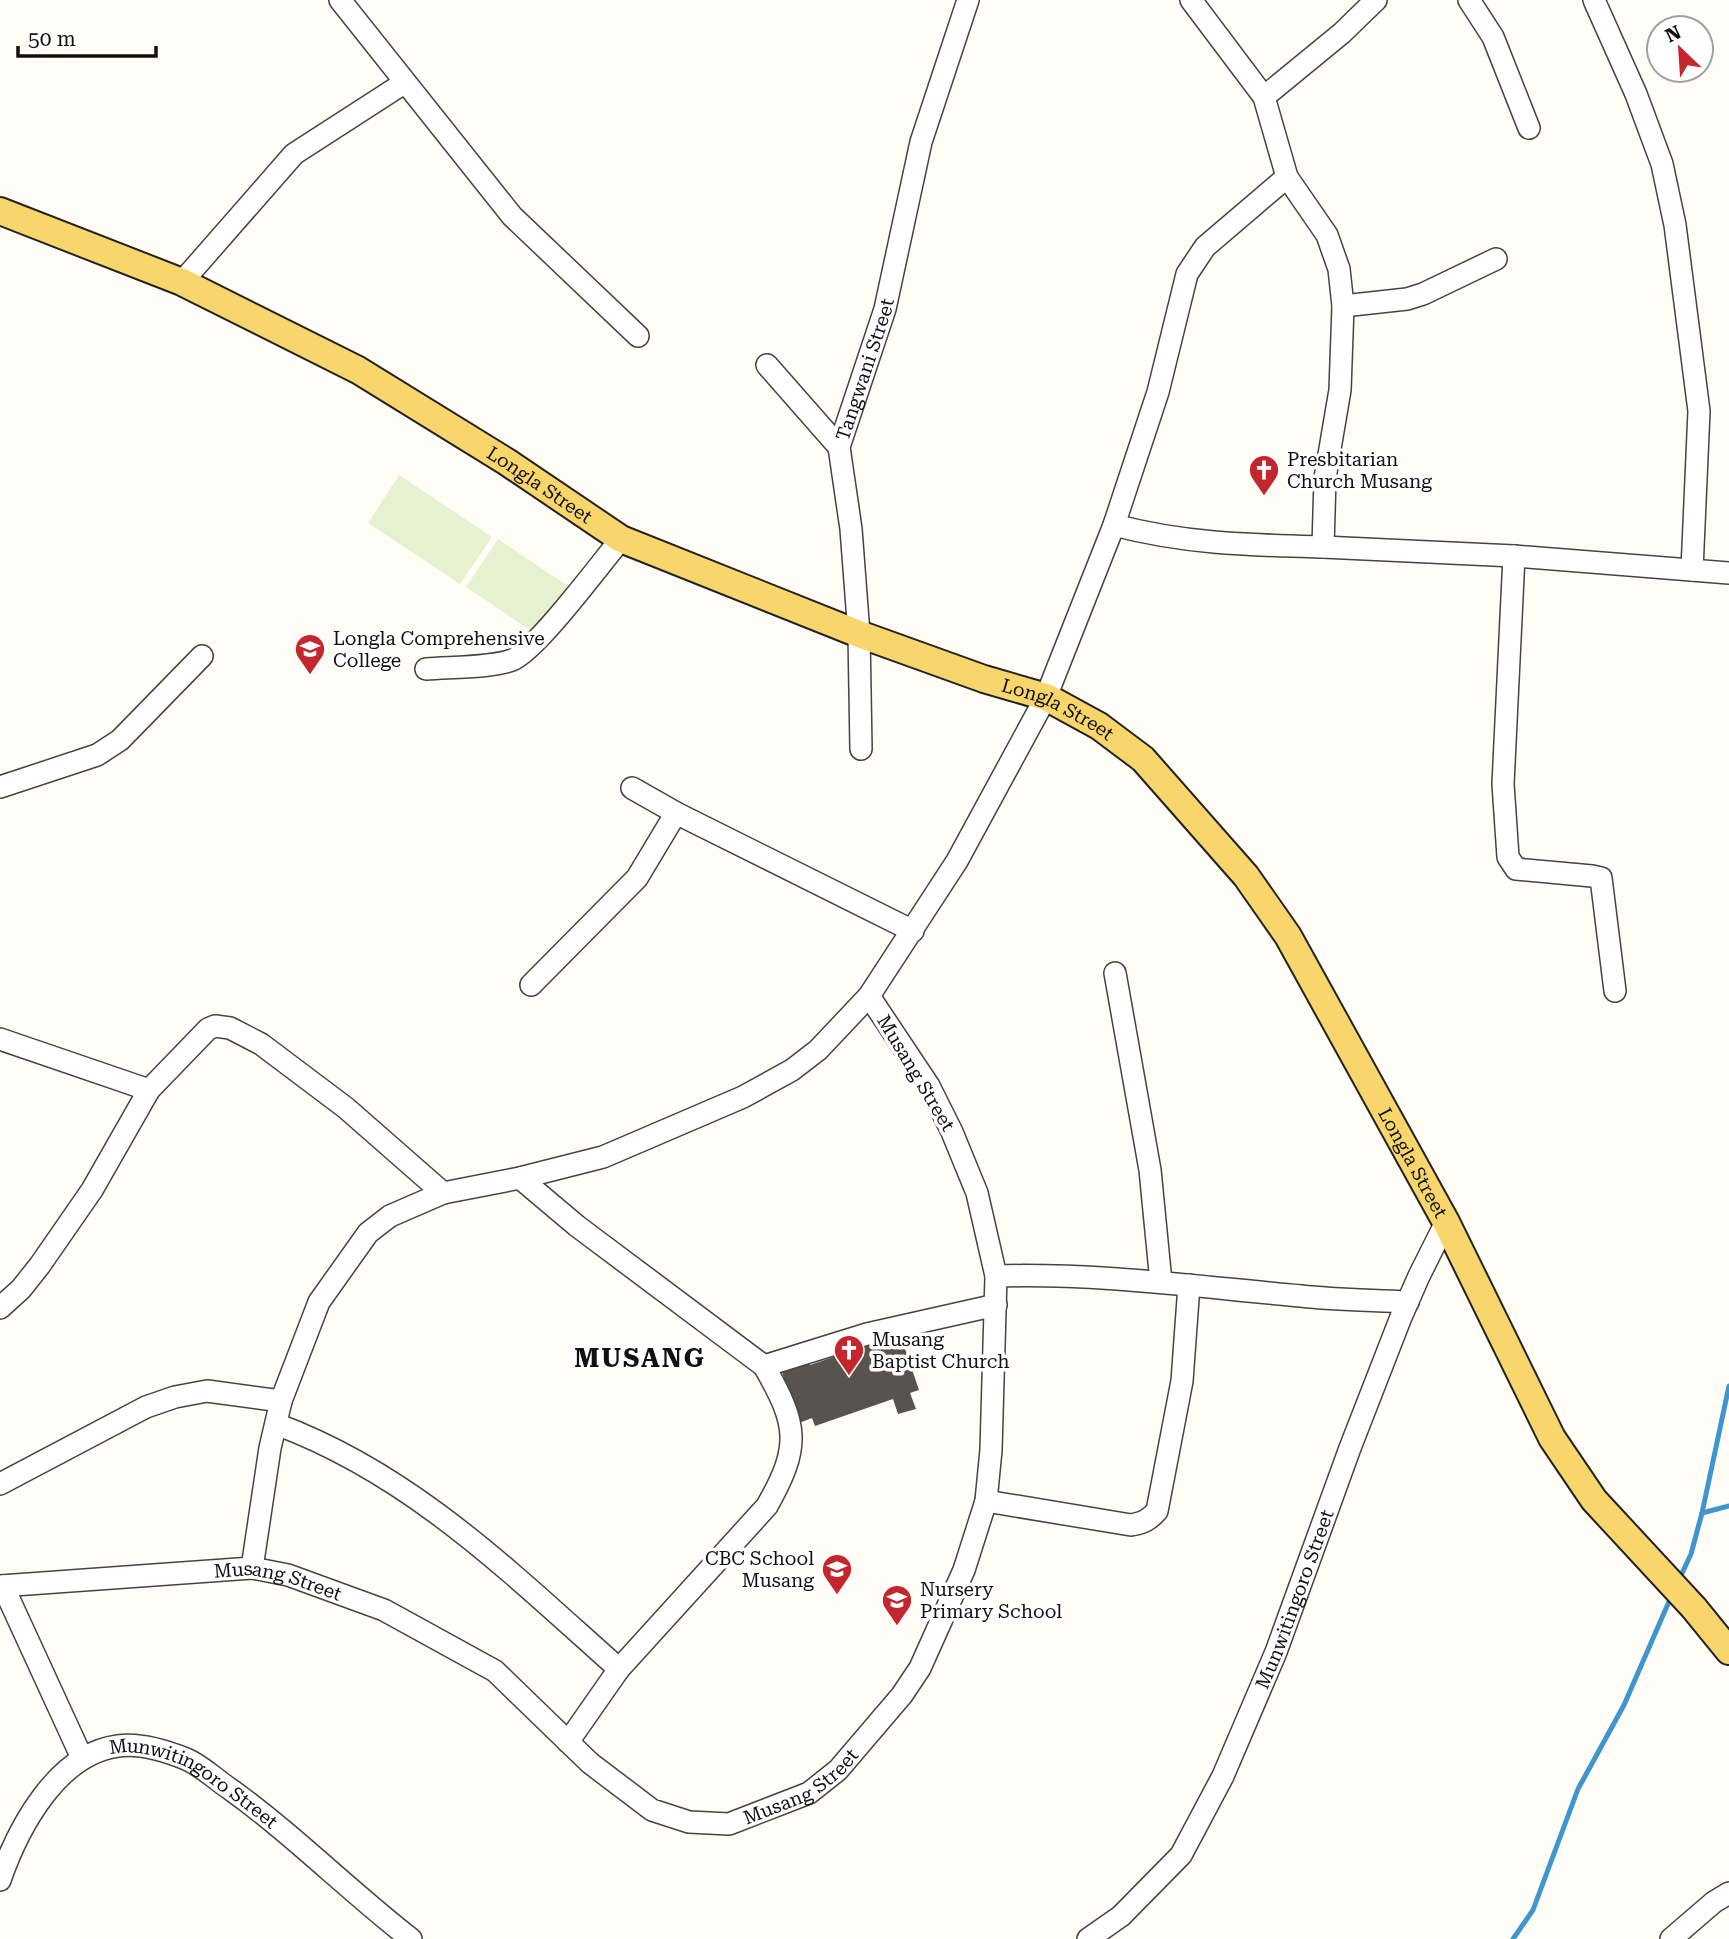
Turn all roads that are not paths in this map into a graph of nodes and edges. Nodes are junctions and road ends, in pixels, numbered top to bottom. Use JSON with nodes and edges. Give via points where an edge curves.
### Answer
{"nodes":[{"id":1,"x":340,"y":0,"type":"edge"},
{"id":2,"x":968,"y":0,"type":"edge"},
{"id":3,"x":1191,"y":0,"type":"edge"},
{"id":4,"x":1376,"y":0,"type":"edge"},
{"id":5,"x":1469,"y":0,"type":"edge"},
{"id":6,"x":1594,"y":0,"type":"edge"},
{"id":7,"x":404,"y":83,"type":"junction"},
{"id":8,"x":1264,"y":96,"type":"junction"},
{"id":9,"x":1529,"y":128,"type":"dead end"},
{"id":10,"x":1287,"y":177,"type":"junction"},
{"id":11,"x":0,"y":211,"type":"edge"},
{"id":12,"x":1496,"y":259,"type":"dead end"},
{"id":13,"x":182,"y":282,"type":"junction"},
{"id":14,"x":1343,"y":306,"type":"junction"},
{"id":15,"x":638,"y":336,"type":"dead end"},
{"id":16,"x":767,"y":365,"type":"dead end"},
{"id":17,"x":839,"y":447,"type":"junction"},
{"id":18,"x":1115,"y":525,"type":"junction"},
{"id":19,"x":621,"y":539,"type":"junction"},
{"id":20,"x":1323,"y":547,"type":"junction"},
{"id":21,"x":1514,"y":556,"type":"junction"},
{"id":22,"x":1692,"y":570,"type":"junction"},
{"id":23,"x":1729,"y":573,"type":"edge"},
{"id":24,"x":859,"y":634,"type":"junction"},
{"id":25,"x":202,"y":656,"type":"dead end"},
{"id":26,"x":426,"y":669,"type":"dead end"},
{"id":27,"x":1046,"y":697,"type":"junction"},
{"id":28,"x":861,"y":748,"type":"dead end"},
{"id":29,"x":0,"y":787,"type":"edge"},
{"id":30,"x":632,"y":788,"type":"dead end"},
{"id":31,"x":676,"y":813,"type":"junction"},
{"id":32,"x":913,"y":931,"type":"junction"},
{"id":33,"x":1115,"y":973,"type":"dead end"},
{"id":34,"x":531,"y":985,"type":"dead end"},
{"id":35,"x":1615,"y":991,"type":"dead end"},
{"id":36,"x":869,"y":996,"type":"junction"},
{"id":37,"x":0,"y":1039,"type":"edge"},
{"id":38,"x":149,"y":1090,"type":"junction"},
{"id":39,"x":520,"y":1178,"type":"junction"},
{"id":40,"x":443,"y":1193,"type":"junction"},
{"id":41,"x":1446,"y":1222,"type":"junction"},
{"id":42,"x":996,"y":1276,"type":"junction"},
{"id":43,"x":1161,"y":1282,"type":"junction"},
{"id":44,"x":1189,"y":1285,"type":"junction"},
{"id":45,"x":1408,"y":1303,"type":"junction"},
{"id":46,"x":996,"y":1305,"type":"junction"},
{"id":47,"x":0,"y":1308,"type":"edge"},
{"id":48,"x":764,"y":1366,"type":"junction"},
{"id":49,"x":281,"y":1401,"type":"junction"},
{"id":50,"x":275,"y":1423,"type":"junction"},
{"id":51,"x":0,"y":1484,"type":"edge"},
{"id":52,"x":986,"y":1501,"type":"junction"},
{"id":53,"x":252,"y":1568,"type":"junction"},
{"id":54,"x":2,"y":1586,"type":"edge"},
{"id":55,"x":1729,"y":1651,"type":"edge"},
{"id":56,"x":619,"y":1669,"type":"junction"},
{"id":57,"x":568,"y":1742,"type":"junction"},
{"id":58,"x":82,"y":1758,"type":"junction"},
{"id":59,"x":0,"y":1880,"type":"edge"},
{"id":60,"x":1729,"y":1893,"type":"edge"},
{"id":61,"x":411,"y":1939,"type":"edge"},
{"id":62,"x":1088,"y":1939,"type":"edge"},
{"id":63,"x":1671,"y":1939,"type":"edge"}],
"edges":[{"from":1,"to":7,"type":"street"},
{"from":2,"to":17,"type":"street","name":"Tangwani Street","via":[[921,142],[885,309]]},
{"from":3,"to":8,"type":"street"},
{"from":4,"to":8,"type":"street"},
{"from":5,"to":9,"type":"street","via":[[1493,37]]},
{"from":6,"to":22,"type":"street","via":[[1662,164],[1675,225],[1699,411]]},
{"from":7,"to":13,"type":"street","via":[[294,154]]},
{"from":7,"to":15,"type":"street","via":[[512,216]]},
{"from":8,"to":10,"type":"street"},
{"from":10,"to":14,"type":"street","via":[[1326,235],[1339,270]]},
{"from":10,"to":18,"type":"street","via":[[1205,247],[1187,274],[1158,392]]},
{"from":11,"to":13,"type":"main road","name":"Longla Street"},
{"from":12,"to":14,"type":"street","via":[[1407,299]]},
{"from":13,"to":19,"type":"main road","name":"Longla Street","via":[[358,370]]},
{"from":14,"to":20,"type":"street","via":[[1340,390],[1325,478]]},
{"from":16,"to":17,"type":"street"},
{"from":17,"to":24,"type":"street","name":"Tangwani Street"},
{"from":18,"to":20,"type":"street","via":[[1218,544]]},
{"from":18,"to":27,"type":"street"},
{"from":19,"to":24,"type":"main road","name":"Longla Street"},
{"from":19,"to":26,"type":"street","via":[[521,656],[505,663]]},
{"from":20,"to":21,"type":"street"},
{"from":21,"to":22,"type":"street"},
{"from":21,"to":35,"type":"street","via":[[1503,785],[1508,857],[1516,869],[1601,878]]},
{"from":22,"to":23,"type":"street"},
{"from":24,"to":27,"type":"main road","name":"Longla Street"},
{"from":24,"to":28,"type":"street","name":"Tangwani Street"},
{"from":25,"to":29,"type":"street","via":[[120,740],[97,755]]},
{"from":27,"to":32,"type":"street","via":[[957,861]]},
{"from":27,"to":41,"type":"main road","name":"Longla Street","via":[[1099,726],[1143,759],[1246,876],[1288,936]]},
{"from":30,"to":31,"type":"street"},
{"from":31,"to":32,"type":"street"},
{"from":31,"to":34,"type":"street","via":[[638,878]]},
{"from":32,"to":36,"type":"street"},
{"from":33,"to":43,"type":"street","via":[[1150,1170]]},
{"from":36,"to":39,"type":"street","via":[[818,1050],[743,1097],[603,1157]]},
{"from":36,"to":42,"type":"street","name":"Musang Street","via":[[929,1086],[952,1132],[977,1193]]},
{"from":37,"to":38,"type":"street"},
{"from":38,"to":40,"type":"street","via":[[208,1029],[230,1028],[261,1044],[346,1108]]},
{"from":38,"to":47,"type":"street","via":[[92,1190],[40,1265]]},
{"from":39,"to":40,"type":"street"},
{"from":39,"to":48,"type":"street"},
{"from":40,"to":49,"type":"street","via":[[390,1216],[368,1233],[319,1302]]},
{"from":41,"to":45,"type":"street","name":"Munwitingoro Street"},
{"from":41,"to":55,"type":"main road","name":"Longla Street","via":[[1552,1438],[1594,1500]]},
{"from":42,"to":43,"type":"street"},
{"from":42,"to":46,"type":"street","name":"Musang Street"},
{"from":43,"to":44,"type":"street"},
{"from":44,"to":45,"type":"street"},
{"from":44,"to":52,"type":"street","via":[[1182,1381],[1157,1511],[1144,1522],[1131,1525]]},
{"from":45,"to":62,"type":"street","name":"Munwitingoro Street","via":[[1276,1652],[1223,1776],[1181,1855],[1121,1916]]},
{"from":46,"to":48,"type":"street","via":[[867,1334]]},
{"from":46,"to":52,"type":"street","name":"Musang Street"},
{"from":48,"to":56,"type":"street","via":[[792,1431],[791,1454],[781,1481],[767,1506]]},
{"from":49,"to":50,"type":"street"},
{"from":49,"to":51,"type":"street","via":[[207,1391],[175,1397],[146,1407]]},
{"from":50,"to":53,"type":"street"},
{"from":50,"to":56,"type":"street","via":[[316,1438],[437,1511]]},
{"from":52,"to":57,"type":"street","name":"Musang Street","via":[[964,1570],[919,1668],[838,1770],[809,1793],[729,1824],[689,1822],[652,1810]]},
{"from":53,"to":54,"type":"street","name":"Musang Street"},
{"from":53,"to":57,"type":"street","name":"Musang Street","via":[[288,1575],[384,1610],[474,1659],[495,1671]]},
{"from":54,"to":58,"type":"street"},
{"from":56,"to":57,"type":"street"},
{"from":58,"to":59,"type":"street","name":"Munwitingoro Street","via":[[38,1800]]},
{"from":58,"to":61,"type":"street","name":"Munwitingoro Street","via":[[118,1746],[148,1748],[188,1760],[264,1815]]},
{"from":60,"to":63,"type":"street"}]}
